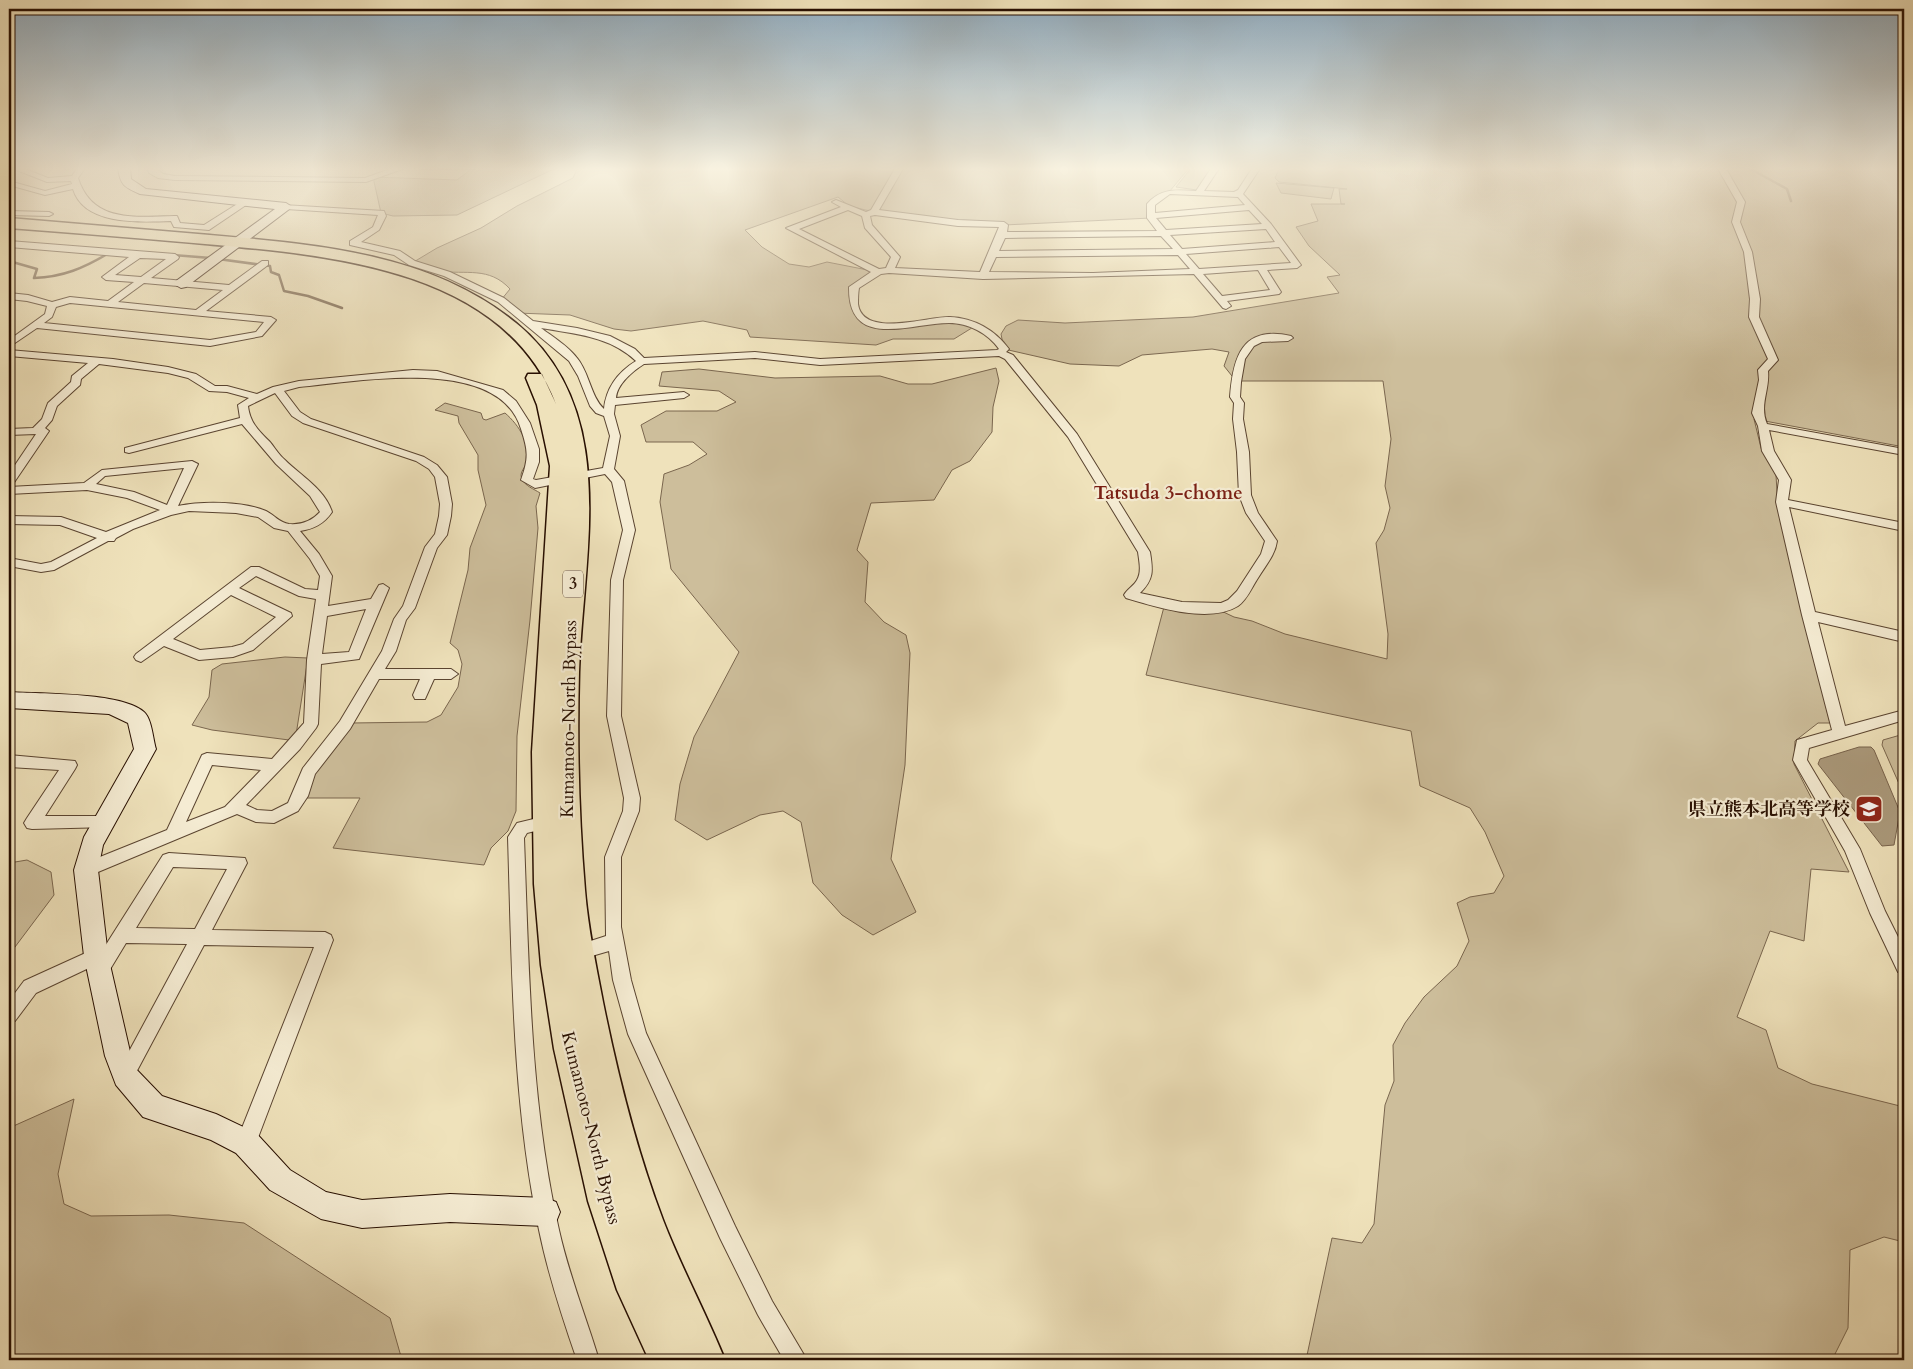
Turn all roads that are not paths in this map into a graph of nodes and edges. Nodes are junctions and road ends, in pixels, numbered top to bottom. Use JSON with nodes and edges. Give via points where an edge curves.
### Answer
{"nodes":[{"id":1,"x":21,"y":231,"type":"edge"},
{"id":2,"x":127,"y":231,"type":"edge"},
{"id":3,"x":254,"y":231,"type":"edge"},
{"id":4,"x":372,"y":231,"type":"edge"},
{"id":5,"x":797,"y":231,"type":"edge"},
{"id":6,"x":872,"y":231,"type":"edge"},
{"id":7,"x":1003,"y":231,"type":"edge"},
{"id":8,"x":1195,"y":231,"type":"edge"},
{"id":9,"x":1272,"y":231,"type":"edge"},
{"id":10,"x":1740,"y":231,"type":"edge"},
{"id":11,"x":1164,"y":233,"type":"junction"},
{"id":12,"x":9,"y":234,"type":"edge"},
{"id":13,"x":1087,"y":234,"type":"junction"},
{"id":14,"x":1002,"y":236,"type":"junction"},
{"id":15,"x":158,"y":241,"type":"junction"},
{"id":16,"x":9,"y":244,"type":"edge"},
{"id":17,"x":1281,"y":244,"type":"junction"},
{"id":18,"x":235,"y":245,"type":"junction"},
{"id":19,"x":1180,"y":252,"type":"junction"},
{"id":20,"x":993,"y":254,"type":"junction"},
{"id":21,"x":138,"y":255,"type":"junction"},
{"id":22,"x":265,"y":263,"type":"dead end"},
{"id":23,"x":1093,"y":264,"type":"junction"},
{"id":24,"x":1261,"y":268,"type":"junction"},
{"id":25,"x":889,"y":270,"type":"junction"},
{"id":26,"x":878,"y":272,"type":"junction"},
{"id":27,"x":1196,"y":272,"type":"junction"},
{"id":28,"x":982,"y":276,"type":"junction"},
{"id":29,"x":140,"y":281,"type":"junction"},
{"id":30,"x":181,"y":284,"type":"junction"},
{"id":31,"x":231,"y":288,"type":"junction"},
{"id":32,"x":9,"y":296,"type":"edge"},
{"id":33,"x":108,"y":305,"type":"junction"},
{"id":34,"x":52,"y":306,"type":"junction"},
{"id":35,"x":196,"y":314,"type":"junction"},
{"id":36,"x":528,"y":323,"type":"junction"},
{"id":37,"x":35,"y":325,"type":"junction"},
{"id":38,"x":1288,"y":338,"type":"dead end"},
{"id":39,"x":9,"y":344,"type":"edge"},
{"id":40,"x":9,"y":353,"type":"edge"},
{"id":41,"x":1000,"y":353,"type":"junction"},
{"id":42,"x":96,"y":361,"type":"junction"},
{"id":43,"x":642,"y":361,"type":"junction"},
{"id":44,"x":277,"y":389,"type":"junction"},
{"id":45,"x":684,"y":394,"type":"dead end"},
{"id":46,"x":257,"y":397,"type":"junction"},
{"id":47,"x":610,"y":402,"type":"junction"},
{"id":48,"x":610,"y":414,"type":"junction"},
{"id":49,"x":245,"y":420,"type":"junction"},
{"id":50,"x":1763,"y":426,"type":"junction"},
{"id":51,"x":38,"y":430,"type":"junction"},
{"id":52,"x":9,"y":432,"type":"edge"},
{"id":53,"x":129,"y":450,"type":"dead end"},
{"id":54,"x":1904,"y":452,"type":"edge"},
{"id":55,"x":26,"y":458,"type":"junction"},
{"id":56,"x":9,"y":459,"type":"edge"},
{"id":57,"x":608,"y":470,"type":"junction"},
{"id":58,"x":569,"y":478,"type":"junction"},
{"id":59,"x":9,"y":482,"type":"edge"},
{"id":60,"x":87,"y":486,"type":"junction"},
{"id":61,"x":9,"y":490,"type":"edge"},
{"id":62,"x":1782,"y":502,"type":"junction"},
{"id":63,"x":170,"y":510,"type":"junction"},
{"id":64,"x":9,"y":520,"type":"edge"},
{"id":65,"x":1904,"y":527,"type":"edge"},
{"id":66,"x":292,"y":529,"type":"junction"},
{"id":67,"x":110,"y":538,"type":"junction"},
{"id":68,"x":9,"y":562,"type":"edge"},
{"id":69,"x":383,"y":588,"type":"dead end"},
{"id":70,"x":230,"y":589,"type":"junction"},
{"id":71,"x":324,"y":595,"type":"junction"},
{"id":72,"x":375,"y":603,"type":"junction"},
{"id":73,"x":321,"y":612,"type":"junction"},
{"id":74,"x":1808,"y":615,"type":"junction"},
{"id":75,"x":1904,"y":637,"type":"edge"},
{"id":76,"x":162,"y":640,"type":"junction"},
{"id":77,"x":141,"y":657,"type":"dead end"},
{"id":78,"x":314,"y":660,"type":"junction"},
{"id":79,"x":377,"y":674,"type":"junction"},
{"id":80,"x":429,"y":674,"type":"junction"},
{"id":81,"x":451,"y":674,"type":"dead end"},
{"id":82,"x":420,"y":695,"type":"dead end"},
{"id":83,"x":9,"y":700,"type":"edge"},
{"id":84,"x":1904,"y":715,"type":"edge"},
{"id":85,"x":1840,"y":732,"type":"junction"},
{"id":86,"x":9,"y":761,"type":"edge"},
{"id":87,"x":275,"y":765,"type":"junction"},
{"id":88,"x":234,"y":806,"type":"junction"},
{"id":89,"x":104,"y":822,"type":"junction"},
{"id":90,"x":546,"y":822,"type":"junction"},
{"id":91,"x":173,"y":834,"type":"junction"},
{"id":92,"x":86,"y":870,"type":"junction"},
{"id":93,"x":124,"y":935,"type":"junction"},
{"id":94,"x":200,"y":937,"type":"junction"},
{"id":95,"x":615,"y":941,"type":"junction"},
{"id":96,"x":578,"y":952,"type":"junction"},
{"id":97,"x":98,"y":963,"type":"junction"},
{"id":98,"x":1904,"y":966,"type":"edge"},
{"id":99,"x":9,"y":1015,"type":"edge"},
{"id":100,"x":125,"y":1076,"type":"junction"},
{"id":101,"x":246,"y":1143,"type":"junction"},
{"id":102,"x":546,"y":1212,"type":"junction"},
{"id":103,"x":588,"y":1360,"type":"edge"},
{"id":104,"x":669,"y":1360,"type":"edge"},
{"id":105,"x":705,"y":1360,"type":"edge"},
{"id":106,"x":796,"y":1360,"type":"edge"}],
"edges":[{"from":1,"to":15,"type":"highway","name":"Kumamoto-North Bypass","number":"3"},
{"from":2,"to":18,"type":"highway","name":"Kumamoto-North Bypass","number":"3"},
{"from":3,"to":18,"type":"street"},
{"from":4,"to":36,"type":"street","via":[[353,243],[382,248],[474,286],[501,300]]},
{"from":5,"to":26,"type":"street"},
{"from":6,"to":25,"type":"street","via":[[896,257]]},
{"from":7,"to":14,"type":"street"},
{"from":8,"to":11,"type":"street"},
{"from":9,"to":17,"type":"street"},
{"from":10,"to":50,"type":"street","via":[[1748,252],[1755,299],[1754,317],[1773,360],[1763,370],[1764,380],[1757,406]]},
{"from":11,"to":13,"type":"street"},
{"from":11,"to":19,"type":"street"},
{"from":12,"to":15,"type":"highway","via":[[96,241]]},
{"from":13,"to":14,"type":"street"},
{"from":13,"to":23,"type":"street"},
{"from":14,"to":20,"type":"street"},
{"from":15,"to":18,"type":"highway","name":"Kumamoto-North Bypass","number":"3"},
{"from":16,"to":21,"type":"street"},
{"from":17,"to":19,"type":"street"},
{"from":17,"to":24,"type":"street","via":[[1297,265]]},
{"from":18,"to":30,"type":"street"},
{"from":18,"to":58,"type":"highway","name":"Kumamoto-North Bypass","number":"3","via":[[364,268],[425,288],[481,319],[508,342],[540,388],[554,431],[560,466]]},
{"from":19,"to":23,"type":"street"},
{"from":19,"to":27,"type":"street"},
{"from":20,"to":23,"type":"street"},
{"from":20,"to":28,"type":"street"},
{"from":21,"to":29,"type":"street","via":[[106,278]]},
{"from":21,"to":29,"type":"street","via":[[175,257]]},
{"from":22,"to":31,"type":"street"},
{"from":23,"to":27,"type":"street"},
{"from":23,"to":28,"type":"street"},
{"from":24,"to":27,"type":"street"},
{"from":24,"to":27,"type":"street","via":[[1276,292],[1223,302]]},
{"from":25,"to":26,"type":"street"},
{"from":25,"to":28,"type":"street"},
{"from":26,"to":41,"type":"street","via":[[854,287],[852,294],[856,312],[863,321],[879,327],[949,320],[959,322],[996,336],[1004,349]]},
{"from":29,"to":30,"type":"street"},
{"from":29,"to":33,"type":"street"},
{"from":30,"to":31,"type":"street"},
{"from":31,"to":35,"type":"street"},
{"from":32,"to":34,"type":"street"},
{"from":33,"to":34,"type":"street","via":[[70,300]]},
{"from":33,"to":35,"type":"street"},
{"from":34,"to":37,"type":"street","via":[[50,315]]},
{"from":35,"to":37,"type":"street","via":[[271,320],[259,334],[210,343]]},
{"from":36,"to":43,"type":"street","via":[[617,342]]},
{"from":36,"to":48,"type":"street","via":[[573,359],[584,376],[595,406]]},
{"from":37,"to":39,"type":"street"},
{"from":38,"to":41,"type":"street","via":[[1264,337],[1250,342],[1242,353],[1237,371],[1235,397],[1239,402],[1245,495],[1252,513],[1271,541],[1270,548],[1235,602],[1224,607],[1190,609],[1130,595],[1144,581],[1144,552],[1073,436],[1009,357]]},
{"from":40,"to":42,"type":"street"},
{"from":41,"to":43,"type":"street","via":[[820,362],[755,355]]},
{"from":42,"to":46,"type":"street","via":[[168,370],[192,376],[213,389],[227,389]]},
{"from":42,"to":51,"type":"street","via":[[52,405],[47,420]]},
{"from":43,"to":47,"type":"street","via":[[627,371],[611,394]]},
{"from":44,"to":46,"type":"street"},
{"from":44,"to":58,"type":"street","via":[[413,373],[437,374],[499,392],[512,403],[530,438],[533,462],[527,480],[535,484]]},
{"from":44,"to":79,"type":"street","via":[[296,414],[307,421],[420,459],[441,477],[446,504],[441,535],[431,547],[409,608],[400,619],[390,651]]},
{"from":45,"to":47,"type":"street"},
{"from":46,"to":49,"type":"street","via":[[243,405]]},
{"from":47,"to":48,"type":"street"},
{"from":48,"to":57,"type":"street","via":[[615,436]]},
{"from":49,"to":53,"type":"street"},
{"from":49,"to":66,"type":"street","via":[[250,431],[326,507],[320,520]]},
{"from":50,"to":54,"type":"street"},
{"from":50,"to":62,"type":"street","via":[[1768,451],[1784,480]]},
{"from":51,"to":52,"type":"street"},
{"from":51,"to":55,"type":"street","via":[[44,431]]},
{"from":55,"to":56,"type":"street"},
{"from":55,"to":59,"type":"street"},
{"from":57,"to":58,"type":"street"},
{"from":57,"to":95,"type":"street","via":[[618,481],[629,530],[617,580],[614,716],[632,798],[631,811],[613,858]]},
{"from":58,"to":90,"type":"highway","name":"Kumamoto-North Bypass","number":"3","via":[[545,752]]},
{"from":58,"to":96,"type":"highway","name":"Kumamoto-North Bypass","number":"3","via":[[575,553],[566,690],[566,796],[572,909]]},
{"from":60,"to":61,"type":"street"},
{"from":60,"to":63,"type":"street"},
{"from":60,"to":63,"type":"street","via":[[102,473],[192,464]]},
{"from":62,"to":65,"type":"street"},
{"from":62,"to":74,"type":"street"},
{"from":63,"to":66,"type":"street","via":[[208,507],[249,511]]},
{"from":63,"to":67,"type":"street"},
{"from":64,"to":67,"type":"street","via":[[60,521]]},
{"from":66,"to":71,"type":"street","via":[[326,576]]},
{"from":67,"to":68,"type":"street","via":[[54,566],[41,568]]},
{"from":69,"to":72,"type":"street"},
{"from":70,"to":71,"type":"street","via":[[255,570],[303,593]]},
{"from":70,"to":76,"type":"street"},
{"from":70,"to":76,"type":"street","via":[[286,616],[248,647],[233,652],[200,655]]},
{"from":71,"to":73,"type":"street"},
{"from":72,"to":73,"type":"street"},
{"from":72,"to":78,"type":"street","via":[[354,656]]},
{"from":73,"to":78,"type":"street"},
{"from":74,"to":75,"type":"street"},
{"from":74,"to":85,"type":"street"},
{"from":76,"to":77,"type":"street"},
{"from":78,"to":87,"type":"street","via":[[311,724]]},
{"from":79,"to":80,"type":"street"},
{"from":79,"to":88,"type":"street","via":[[345,726],[308,772],[293,807],[274,816],[265,816],[245,813]]},
{"from":80,"to":81,"type":"street"},
{"from":80,"to":82,"type":"street"},
{"from":83,"to":89,"type":"street","via":[[112,706],[137,718],[145,749]]},
{"from":84,"to":85,"type":"street"},
{"from":85,"to":98,"type":"street","via":[[1802,744],[1800,760],[1852,849]]},
{"from":86,"to":89,"type":"street","via":[[70,765],[32,823]]},
{"from":87,"to":88,"type":"street"},
{"from":87,"to":91,"type":"street","via":[[207,759]]},
{"from":88,"to":91,"type":"street","via":[[230,811]]},
{"from":89,"to":92,"type":"street","via":[[92,844]]},
{"from":90,"to":102,"type":"street","via":[[522,828],[516,837],[528,1079]]},
{"from":90,"to":104,"type":"highway","name":"Kumamoto-North Bypass","number":"3","via":[[556,965],[589,1133],[606,1201],[636,1290]]},
{"from":91,"to":92,"type":"street"},
{"from":92,"to":97,"type":"street"},
{"from":93,"to":94,"type":"street"},
{"from":93,"to":94,"type":"street","via":[[169,860],[239,863]]},
{"from":93,"to":97,"type":"street"},
{"from":94,"to":100,"type":"street"},
{"from":94,"to":101,"type":"street","via":[[325,940]]},
{"from":95,"to":96,"type":"street"},
{"from":95,"to":106,"type":"street","via":[[637,1034],[727,1231],[765,1308]]},
{"from":96,"to":105,"type":"highway","name":"Kumamoto-North Bypass","number":"3","via":[[615,1126],[636,1196]]},
{"from":97,"to":99,"type":"street","via":[[30,987]]},
{"from":97,"to":100,"type":"street"},
{"from":100,"to":101,"type":"street","via":[[153,1107],[216,1128]]},
{"from":101,"to":102,"type":"street","via":[[280,1180],[321,1205],[362,1214],[450,1208]]},
{"from":102,"to":103,"type":"street","via":[[570,1307]]}]}
